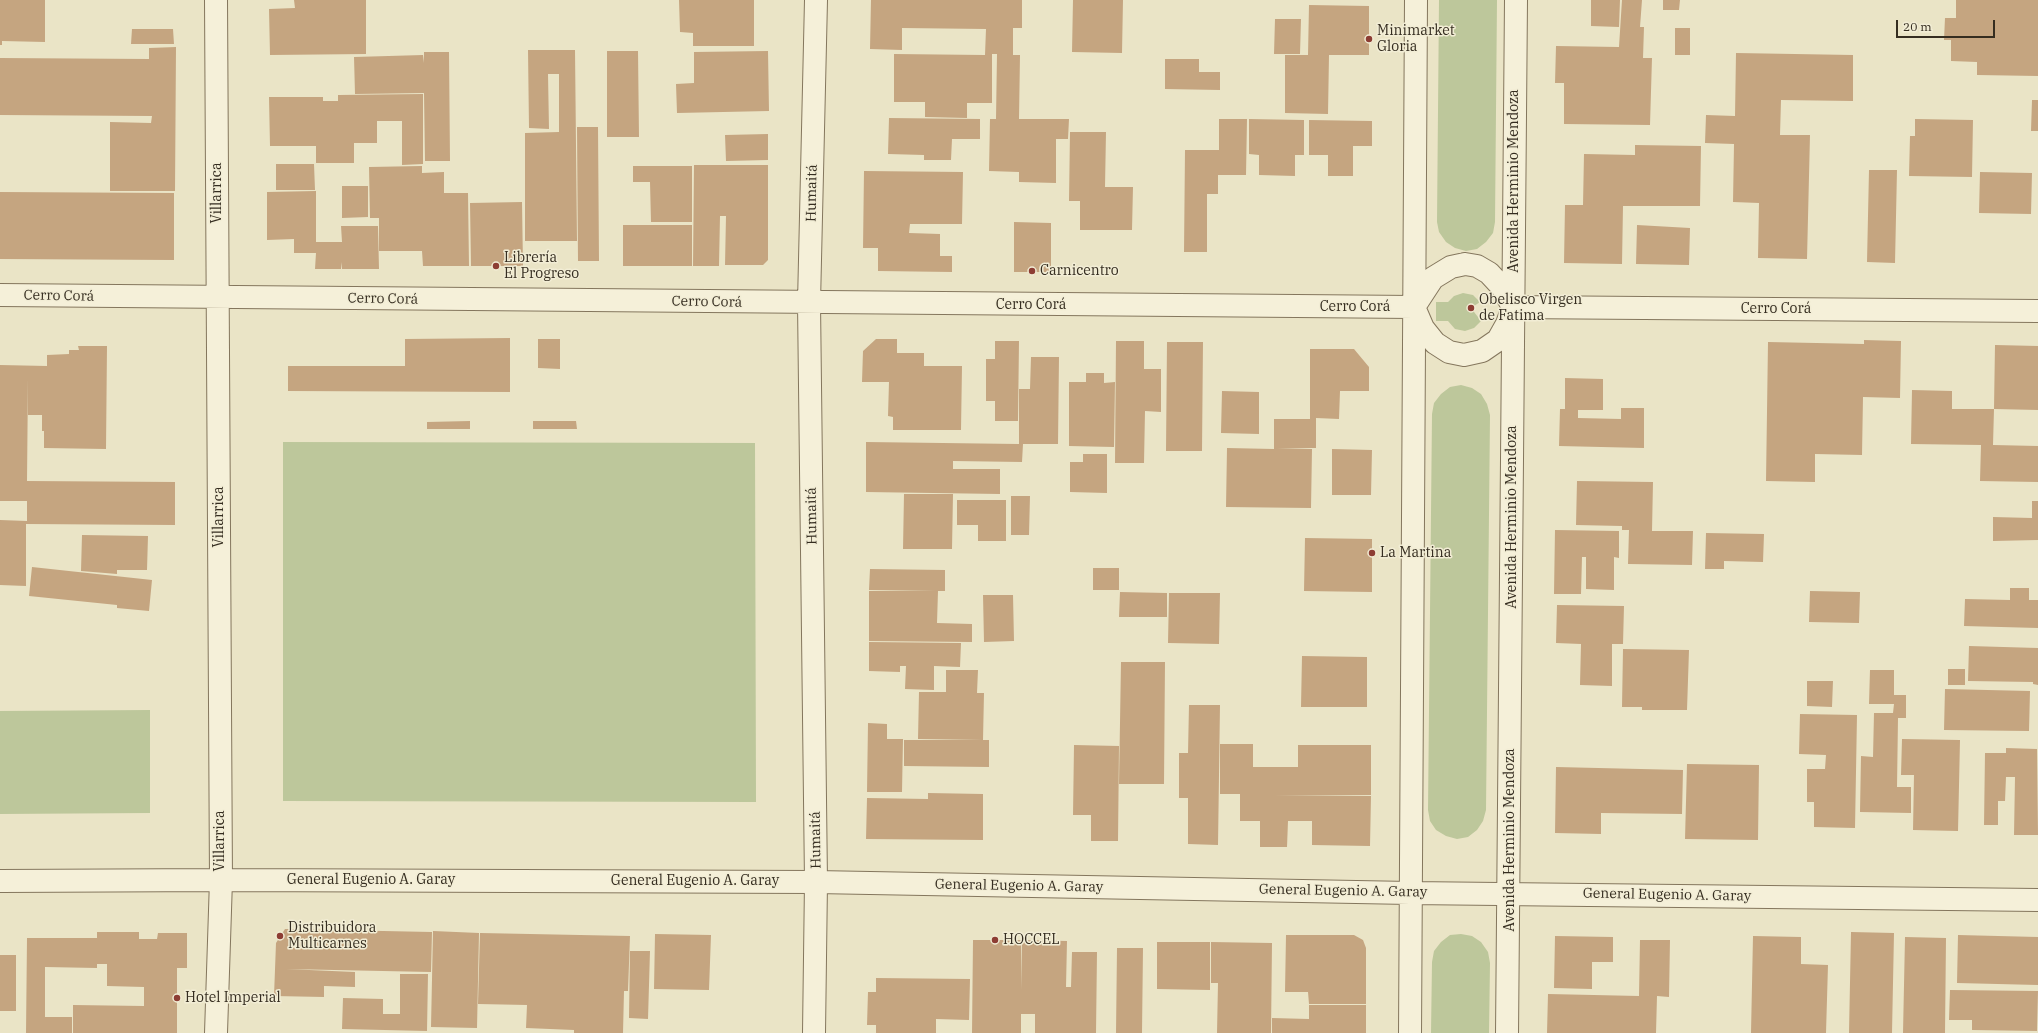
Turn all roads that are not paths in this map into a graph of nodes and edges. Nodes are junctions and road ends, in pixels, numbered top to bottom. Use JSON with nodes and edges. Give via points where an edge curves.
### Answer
{"nodes":[{"id":1,"x":216,"y":0,"type":"edge"},
{"id":2,"x":816,"y":0,"type":"edge"},
{"id":3,"x":1416,"y":0,"type":"edge"},
{"id":4,"x":1516,"y":0,"type":"edge"},
{"id":5,"x":0,"y":295,"type":"edge"},
{"id":6,"x":218,"y":297,"type":"junction"},
{"id":7,"x":809,"y":304,"type":"junction"},
{"id":8,"x":1513,"y":307,"type":"junction"},
{"id":9,"x":1414,"y":308,"type":"junction"},
{"id":10,"x":2038,"y":310,"type":"edge"},
{"id":11,"x":221,"y":880,"type":"junction"},
{"id":12,"x":0,"y":881,"type":"edge"},
{"id":13,"x":816,"y":882,"type":"junction"},
{"id":14,"x":1410,"y":893,"type":"junction"},
{"id":15,"x":1510,"y":893,"type":"junction"},
{"id":16,"x":2038,"y":900,"type":"edge"},
{"id":17,"x":216,"y":1033,"type":"edge"},
{"id":18,"x":814,"y":1033,"type":"edge"},
{"id":19,"x":1410,"y":1033,"type":"edge"},
{"id":20,"x":1507,"y":1033,"type":"edge"}],
"edges":[{"from":1,"to":6,"type":"street","name":"Villarrica"},
{"from":2,"to":7,"type":"street","name":"Humaitá"},
{"from":3,"to":9,"type":"street"},
{"from":4,"to":8,"type":"street","name":"Avenida Herminio Mendoza"},
{"from":5,"to":6,"type":"street","name":"Cerro Corá"},
{"from":6,"to":7,"type":"street","name":"Cerro Corá"},
{"from":6,"to":11,"type":"street","name":"Villarrica"},
{"from":7,"to":9,"type":"street","name":"Cerro Corá"},
{"from":7,"to":13,"type":"street","name":"Humaitá"},
{"from":8,"to":9,"type":"street","via":[[1502,287],[1489,273],[1477,266],[1465,264],[1451,266],[1433,278]]},
{"from":8,"to":9,"type":"street","via":[[1498,340],[1482,351],[1464,355],[1449,352],[1435,343],[1423,328]]},
{"from":8,"to":10,"type":"street","name":"Cerro Corá"},
{"from":8,"to":15,"type":"street","name":"Avenida Herminio Mendoza"},
{"from":9,"to":14,"type":"street"},
{"from":11,"to":12,"type":"street","name":"General Eugenio A. Garay"},
{"from":11,"to":13,"type":"street","name":"General Eugenio A. Garay"},
{"from":11,"to":17,"type":"street","name":"Villarrica"},
{"from":13,"to":14,"type":"street","name":"General Eugenio A. Garay"},
{"from":13,"to":18,"type":"street","name":"Humaitá"},
{"from":14,"to":15,"type":"street","name":"General Eugenio A. Garay"},
{"from":14,"to":19,"type":"street"},
{"from":15,"to":16,"type":"street","name":"General Eugenio A. Garay"},
{"from":15,"to":20,"type":"street","name":"Avenida Herminio Mendoza"}]}
